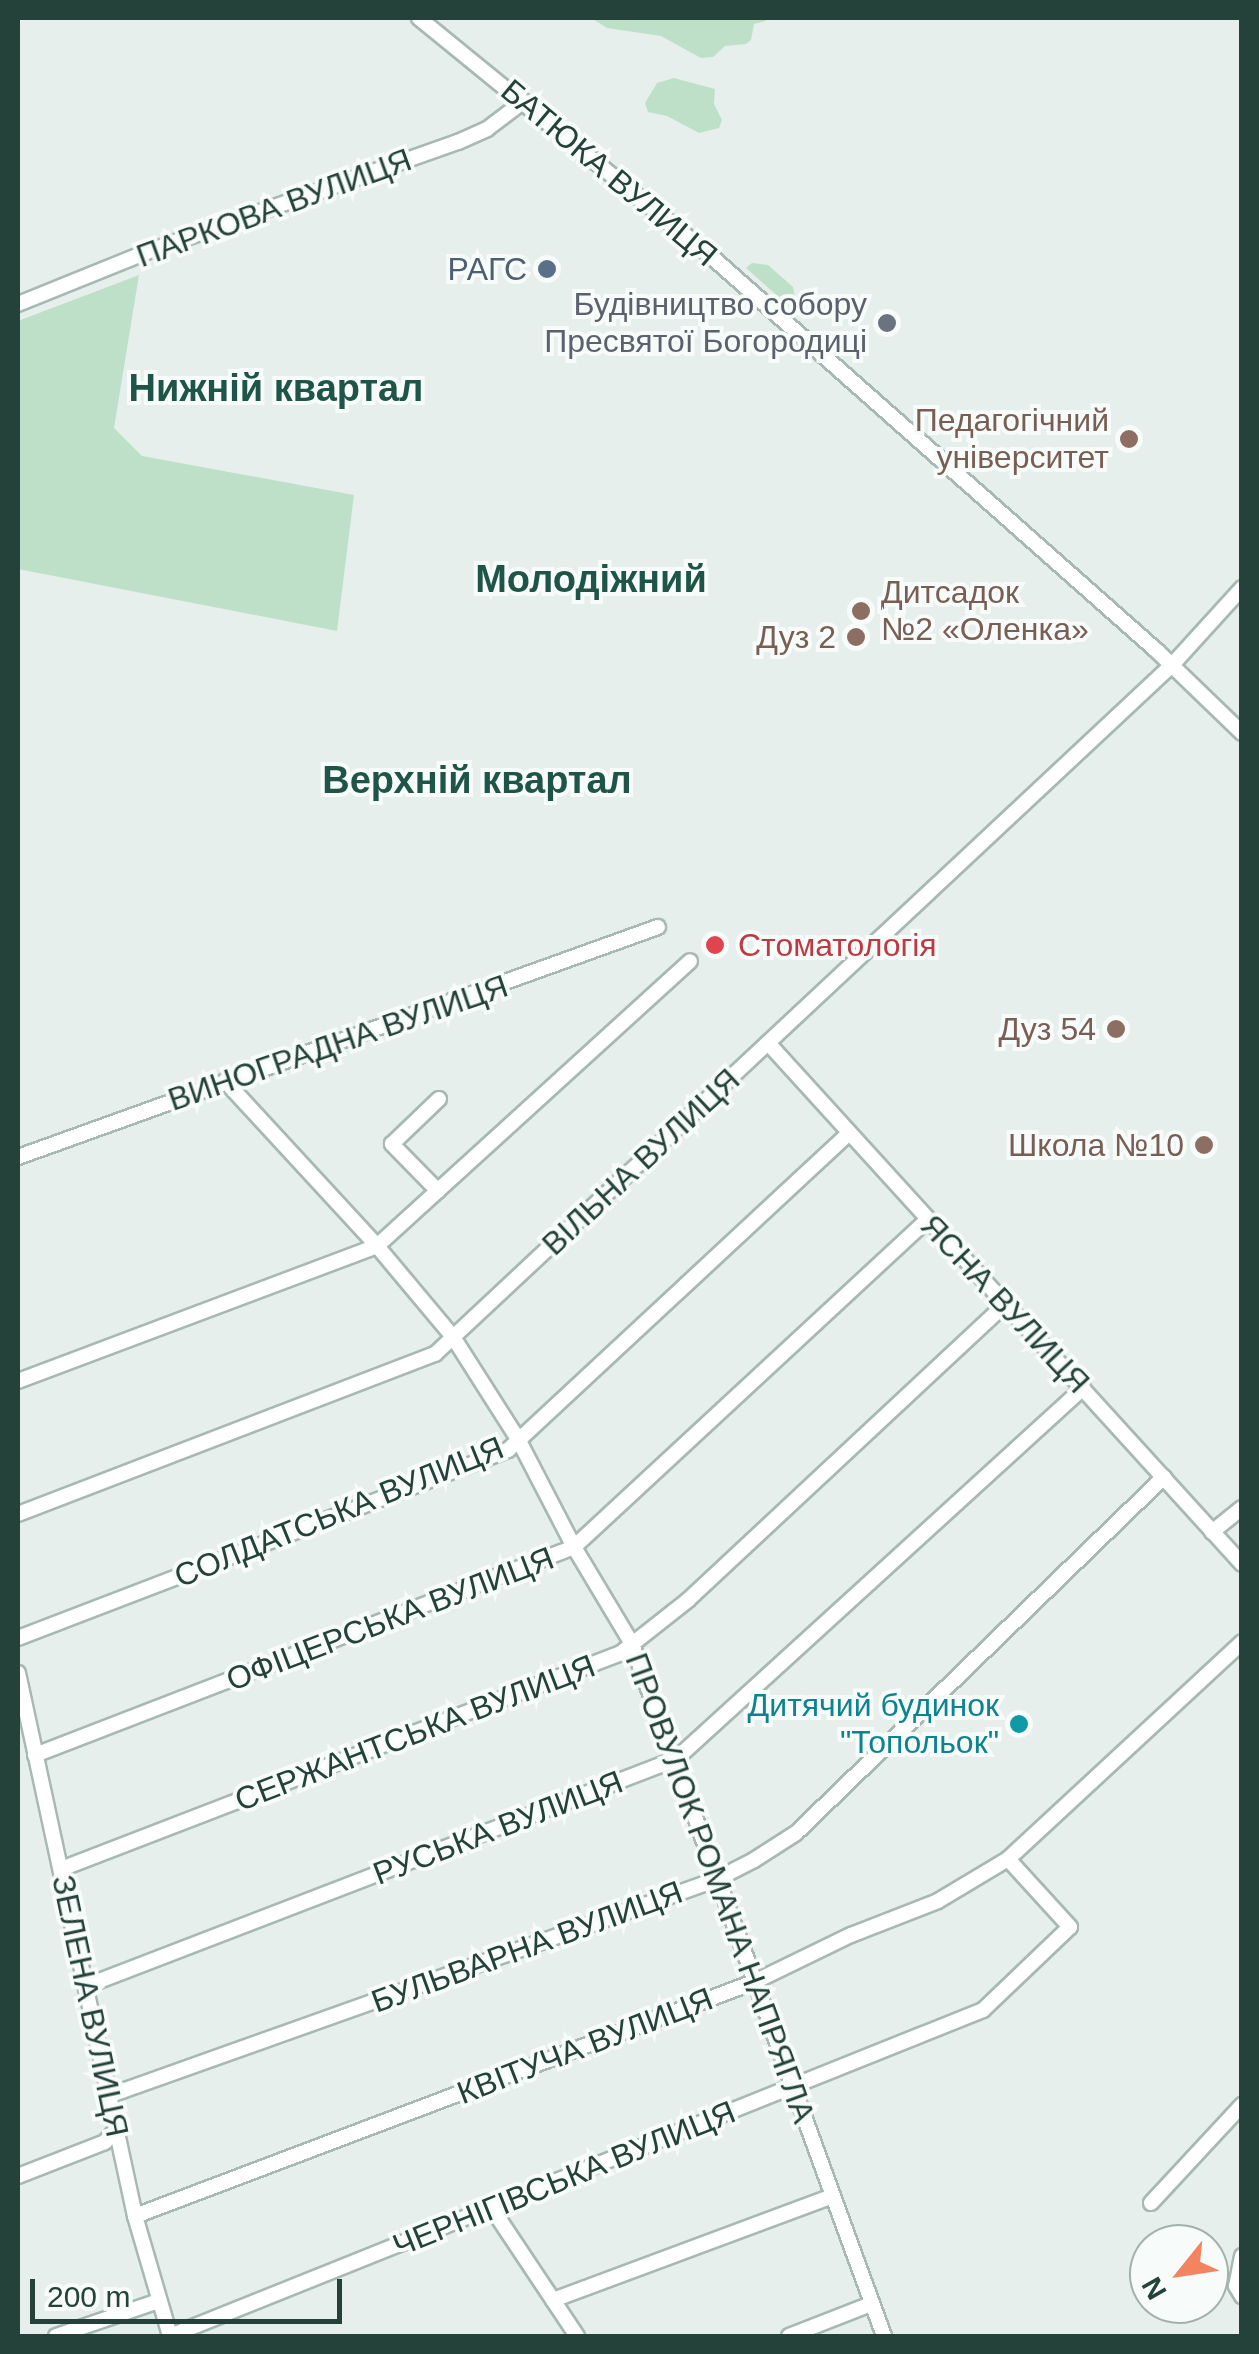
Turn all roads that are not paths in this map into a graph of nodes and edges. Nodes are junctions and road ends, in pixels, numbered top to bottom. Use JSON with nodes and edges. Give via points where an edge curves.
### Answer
{"nodes":[{"id":1,"x":418,"y":18,"type":"edge"},
{"id":2,"x":524,"y":101,"type":"junction"},
{"id":3,"x":18,"y":304,"type":"edge"},
{"id":4,"x":1242,"y":588,"type":"edge"},
{"id":5,"x":1172,"y":665,"type":"junction"},
{"id":6,"x":1242,"y":733,"type":"edge"},
{"id":7,"x":658,"y":927,"type":"dead end"},
{"id":8,"x":690,"y":962,"type":"dead end"},
{"id":9,"x":768,"y":1044,"type":"junction"},
{"id":10,"x":225,"y":1081,"type":"junction"},
{"id":11,"x":439,"y":1099,"type":"dead end"},
{"id":12,"x":849,"y":1133,"type":"junction"},
{"id":13,"x":18,"y":1157,"type":"edge"},
{"id":14,"x":438,"y":1191,"type":"junction"},
{"id":15,"x":928,"y":1220,"type":"junction"},
{"id":16,"x":378,"y":1246,"type":"junction"},
{"id":17,"x":1004,"y":1305,"type":"junction"},
{"id":18,"x":453,"y":1337,"type":"junction"},
{"id":19,"x":18,"y":1381,"type":"edge"},
{"id":20,"x":1083,"y":1388,"type":"junction"},
{"id":21,"x":518,"y":1439,"type":"junction"},
{"id":22,"x":1164,"y":1477,"type":"junction"},
{"id":23,"x":1242,"y":1508,"type":"edge"},
{"id":24,"x":18,"y":1514,"type":"edge"},
{"id":25,"x":1212,"y":1532,"type":"junction"},
{"id":26,"x":574,"y":1547,"type":"junction"},
{"id":27,"x":1242,"y":1564,"type":"edge"},
{"id":28,"x":18,"y":1638,"type":"edge"},
{"id":29,"x":1242,"y":1642,"type":"edge"},
{"id":30,"x":632,"y":1644,"type":"junction"},
{"id":31,"x":18,"y":1673,"type":"edge"},
{"id":32,"x":35,"y":1756,"type":"junction"},
{"id":33,"x":676,"y":1759,"type":"junction"},
{"id":34,"x":1008,"y":1860,"type":"junction"},
{"id":35,"x":61,"y":1869,"type":"junction"},
{"id":36,"x":715,"y":1880,"type":"junction"},
{"id":37,"x":754,"y":1982,"type":"junction"},
{"id":38,"x":86,"y":1986,"type":"junction"},
{"id":39,"x":791,"y":2087,"type":"junction"},
{"id":40,"x":108,"y":2096,"type":"junction"},
{"id":41,"x":1242,"y":2105,"type":"edge"},
{"id":42,"x":116,"y":2130,"type":"junction"},
{"id":43,"x":18,"y":2176,"type":"edge"},
{"id":44,"x":832,"y":2196,"type":"junction"},
{"id":45,"x":1151,"y":2204,"type":"dead end"},
{"id":46,"x":490,"y":2207,"type":"junction"},
{"id":47,"x":135,"y":2216,"type":"junction"},
{"id":48,"x":1242,"y":2256,"type":"edge"},
{"id":49,"x":1242,"y":2296,"type":"edge"},
{"id":50,"x":553,"y":2300,"type":"junction"},
{"id":51,"x":158,"y":2302,"type":"junction"},
{"id":52,"x":871,"y":2304,"type":"junction"},
{"id":53,"x":56,"y":2336,"type":"edge"},
{"id":54,"x":170,"y":2336,"type":"edge"},
{"id":55,"x":577,"y":2336,"type":"edge"},
{"id":56,"x":789,"y":2336,"type":"edge"},
{"id":57,"x":884,"y":2336,"type":"edge"}],
"edges":[{"from":1,"to":2,"type":"street","name":"БАТЮКА ВУЛИЦЯ"},
{"from":2,"to":3,"type":"street","name":"ПАРКОВА ВУЛИЦЯ","via":[[458,142]]},
{"from":2,"to":5,"type":"street","name":"БАТЮКА ВУЛИЦЯ","via":[[712,258]]},
{"from":4,"to":5,"type":"street","name":"ВІЛЬНА ВУЛИЦЯ"},
{"from":5,"to":6,"type":"street","name":"БАТЮКА ВУЛИЦЯ"},
{"from":5,"to":9,"type":"street","name":"ВІЛЬНА ВУЛИЦЯ"},
{"from":7,"to":10,"type":"street","name":"ВИНОГРАДНА ВУЛИЦЯ"},
{"from":8,"to":14,"type":"street"},
{"from":9,"to":12,"type":"street","name":"ЯСНА ВУЛИЦЯ"},
{"from":9,"to":18,"type":"street","name":"ВІЛЬНА ВУЛИЦЯ"},
{"from":10,"to":13,"type":"street","name":"ВИНОГРАДНА ВУЛИЦЯ"},
{"from":10,"to":16,"type":"street","name":"ПРОВУЛОК РОМАНА НАПРЯГЛА"},
{"from":11,"to":14,"type":"street","via":[[392,1144]]},
{"from":12,"to":15,"type":"street","name":"ЯСНА ВУЛИЦЯ"},
{"from":12,"to":21,"type":"street","name":"СОЛДАТСЬКА ВУЛИЦЯ"},
{"from":14,"to":16,"type":"street"},
{"from":15,"to":17,"type":"street","name":"ЯСНА ВУЛИЦЯ"},
{"from":15,"to":26,"type":"street","name":"ОФІЦЕРСЬКА ВУЛИЦЯ"},
{"from":16,"to":18,"type":"street","name":"ПРОВУЛОК РОМАНА НАПРЯГЛА"},
{"from":16,"to":19,"type":"street"},
{"from":17,"to":20,"type":"street","name":"ЯСНА ВУЛИЦЯ"},
{"from":17,"to":30,"type":"street","name":"СЕРЖАНТСЬКА ВУЛИЦЯ","via":[[688,1600]]},
{"from":18,"to":21,"type":"street","name":"ПРОВУЛОК РОМАНА НАПРЯГЛА"},
{"from":18,"to":24,"type":"street","name":"ВІЛЬНА ВУЛИЦЯ","via":[[435,1354]]},
{"from":20,"to":22,"type":"street","name":"ЯСНА ВУЛИЦЯ"},
{"from":20,"to":33,"type":"street","name":"РУСЬКА ВУЛИЦЯ"},
{"from":21,"to":26,"type":"street","name":"ПРОВУЛОК РОМАНА НАПРЯГЛА"},
{"from":21,"to":28,"type":"street","name":"СОЛДАТСЬКА ВУЛИЦЯ","via":[[508,1450]]},
{"from":22,"to":25,"type":"street","name":"ЯСНА ВУЛИЦЯ"},
{"from":22,"to":36,"type":"street","name":"БУЛЬВАРНА ВУЛИЦЯ","via":[[796,1833]]},
{"from":23,"to":25,"type":"street"},
{"from":25,"to":27,"type":"street","name":"ЯСНА ВУЛИЦЯ"},
{"from":26,"to":30,"type":"street","name":"ПРОВУЛОК РОМАНА НАПРЯГЛА"},
{"from":26,"to":32,"type":"street","name":"ОФІЦЕРСЬКА ВУЛИЦЯ"},
{"from":29,"to":34,"type":"street","name":"КВІТУЧА ВУЛИЦЯ"},
{"from":30,"to":33,"type":"street","name":"ПРОВУЛОК РОМАНА НАПРЯГЛА"},
{"from":30,"to":35,"type":"street","name":"СЕРЖАНТСЬКА ВУЛИЦЯ"},
{"from":31,"to":32,"type":"street","name":"ЗЕЛЕНА ВУЛИЦЯ"},
{"from":32,"to":35,"type":"street","name":"ЗЕЛЕНА ВУЛИЦЯ"},
{"from":33,"to":36,"type":"street","name":"ПРОВУЛОК РОМАНА НАПРЯГЛА"},
{"from":33,"to":38,"type":"street","name":"РУСЬКА ВУЛИЦЯ"},
{"from":34,"to":37,"type":"street","name":"КВІТУЧА ВУЛИЦЯ","via":[[938,1901]]},
{"from":34,"to":39,"type":"street","name":"ЧЕРНІГІВСЬКА ВУЛИЦЯ","via":[[1070,1928],[1031,1969],[963,2021]]},
{"from":35,"to":38,"type":"street","name":"ЗЕЛЕНА ВУЛИЦЯ"},
{"from":36,"to":37,"type":"street","name":"ПРОВУЛОК РОМАНА НАПРЯГЛА"},
{"from":36,"to":40,"type":"street","name":"БУЛЬВАРНА ВУЛИЦЯ"},
{"from":37,"to":39,"type":"street","name":"ПРОВУЛОК РОМАНА НАПРЯГЛА"},
{"from":37,"to":47,"type":"street","name":"КВІТУЧА ВУЛИЦЯ"},
{"from":38,"to":40,"type":"street","name":"ЗЕЛЕНА ВУЛИЦЯ"},
{"from":39,"to":44,"type":"street","name":"ПРОВУЛОК РОМАНА НАПРЯГЛА"},
{"from":39,"to":46,"type":"street","name":"ЧЕРНІГІВСЬКА ВУЛИЦЯ"},
{"from":40,"to":42,"type":"street","name":"ЗЕЛЕНА ВУЛИЦЯ"},
{"from":41,"to":45,"type":"street"},
{"from":42,"to":43,"type":"street","via":[[105,2142]]},
{"from":42,"to":47,"type":"street","name":"ЗЕЛЕНА ВУЛИЦЯ"},
{"from":44,"to":50,"type":"street"},
{"from":44,"to":52,"type":"street","name":"ПРОВУЛОК РОМАНА НАПРЯГЛА"},
{"from":46,"to":50,"type":"street"},
{"from":46,"to":54,"type":"street","name":"ЧЕРНІГІВСЬКА ВУЛИЦЯ"},
{"from":47,"to":51,"type":"street","name":"ЗЕЛЕНА ВУЛИЦЯ"},
{"from":48,"to":49,"type":"street","via":[[1236,2286]]},
{"from":50,"to":55,"type":"street"},
{"from":51,"to":53,"type":"street"},
{"from":51,"to":54,"type":"street","name":"ЗЕЛЕНА ВУЛИЦЯ"},
{"from":52,"to":56,"type":"street"},
{"from":52,"to":57,"type":"street","name":"ПРОВУЛОК РОМАНА НАПРЯГЛА"}]}
